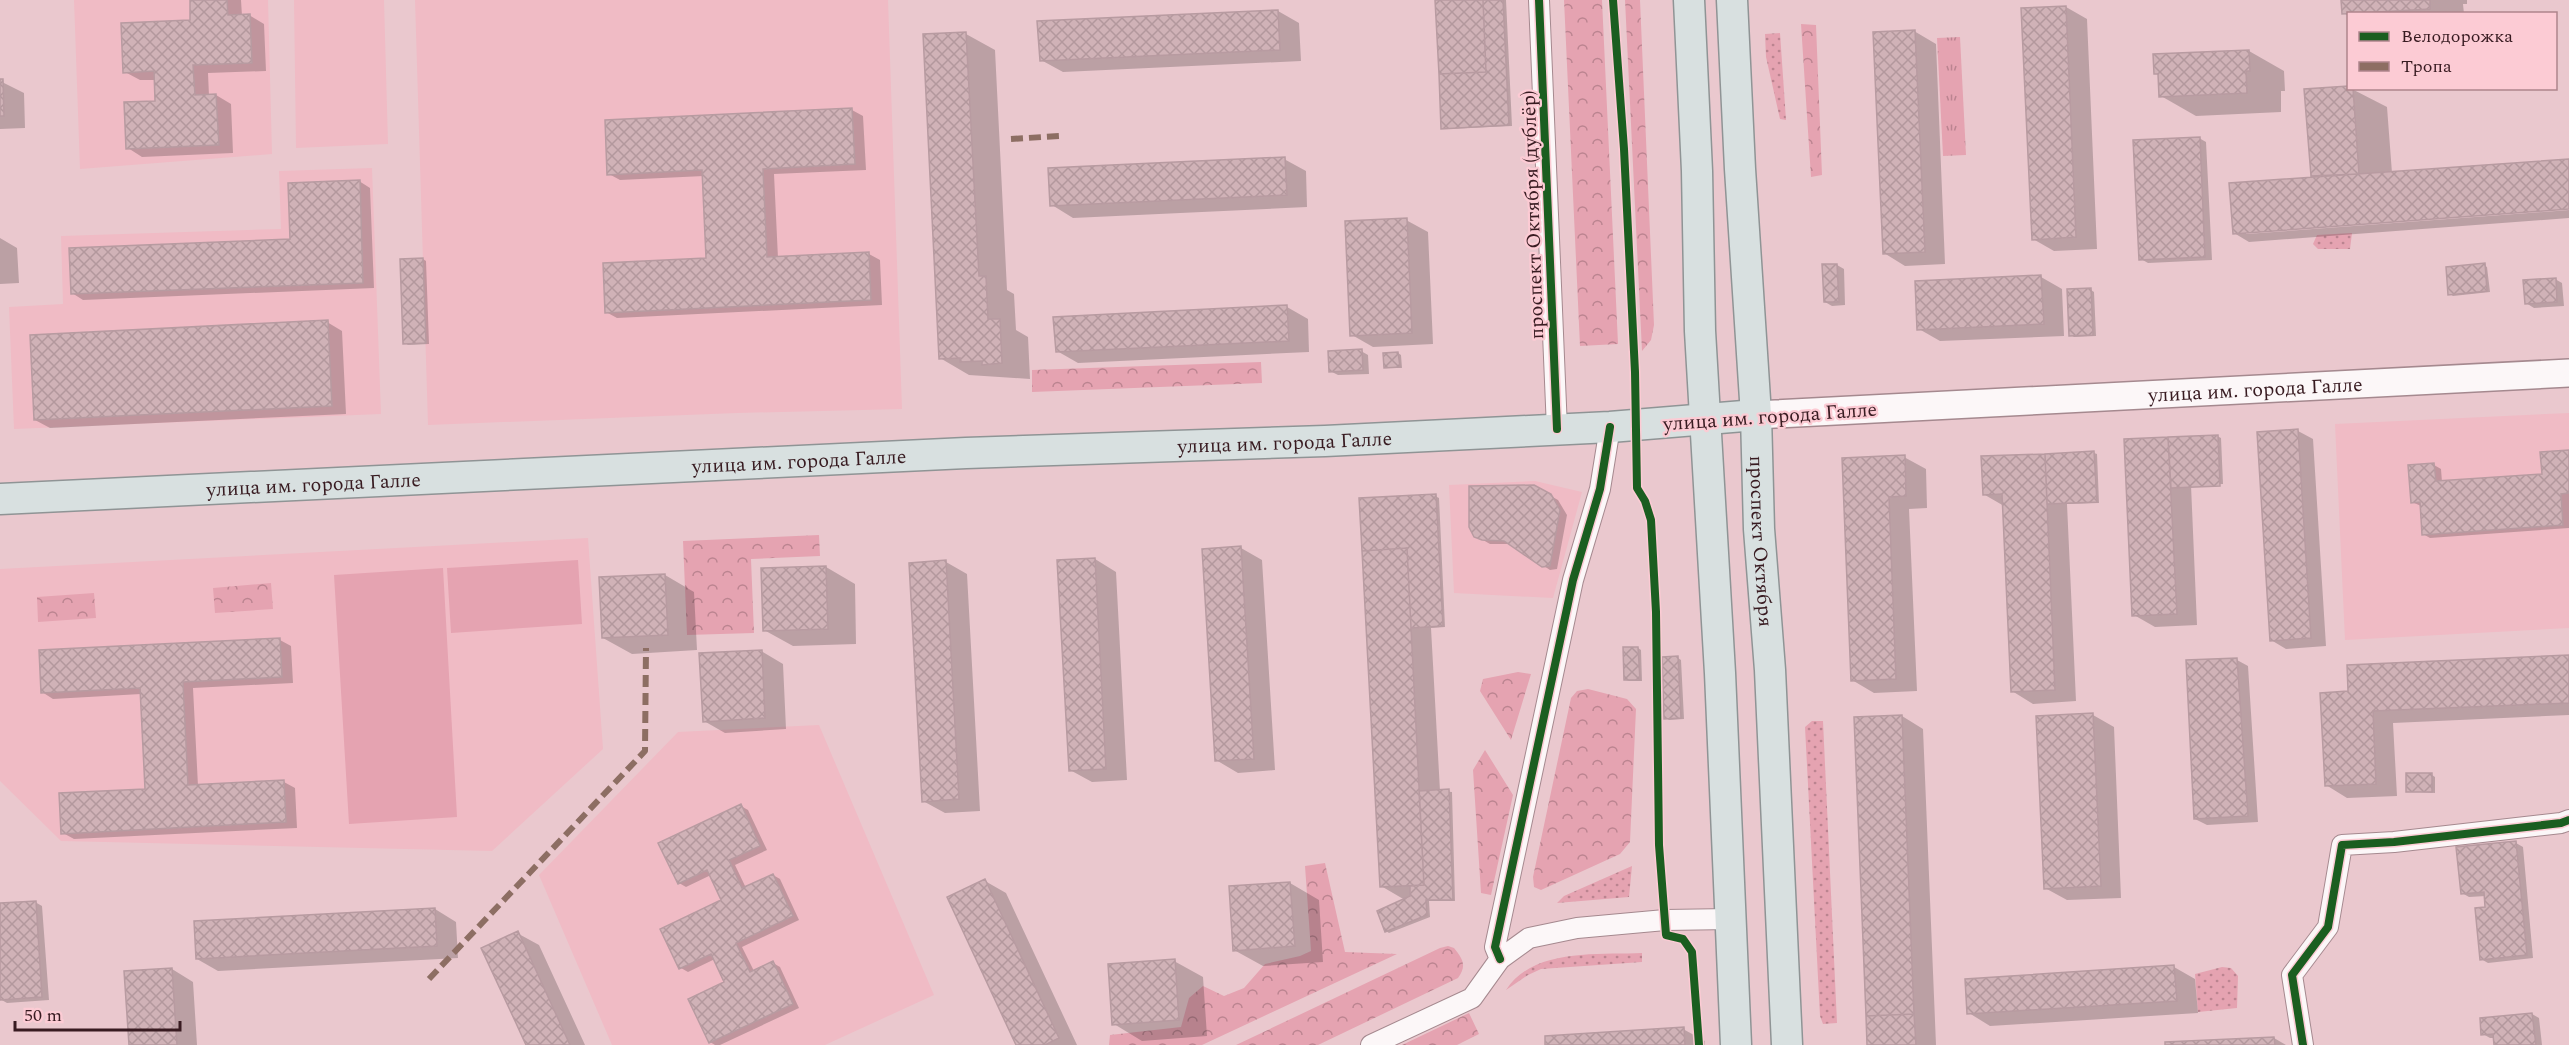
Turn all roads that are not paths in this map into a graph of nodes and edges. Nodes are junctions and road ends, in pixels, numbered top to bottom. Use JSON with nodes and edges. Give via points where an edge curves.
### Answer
{"nodes":[{"id":1,"x":1539,"y":0,"type":"edge"},
{"id":2,"x":1689,"y":0,"type":"edge"},
{"id":3,"x":1732,"y":0,"type":"edge"},
{"id":4,"x":1740,"y":169,"type":"junction"},
{"id":5,"x":1697,"y":171,"type":"junction"},
{"id":6,"x":2569,"y":373,"type":"edge"},
{"id":7,"x":1756,"y":415,"type":"junction"},
{"id":8,"x":1706,"y":418,"type":"junction"},
{"id":9,"x":1610,"y":427,"type":"junction"},
{"id":10,"x":1557,"y":429,"type":"junction"},
{"id":11,"x":0,"y":499,"type":"edge"},
{"id":12,"x":1770,"y":670,"type":"junction"},
{"id":13,"x":1720,"y":673,"type":"junction"},
{"id":14,"x":2569,"y":820,"type":"edge"},
{"id":15,"x":1731,"y":919,"type":"junction"},
{"id":16,"x":1500,"y":959,"type":"junction"},
{"id":17,"x":1371,"y":1045,"type":"edge"},
{"id":18,"x":1736,"y":1045,"type":"edge"},
{"id":19,"x":1786,"y":1045,"type":"edge"},
{"id":20,"x":2303,"y":1045,"type":"edge"}],
"edges":[{"from":1,"to":10,"type":"street","name":"проспект Октября (дублёр)"},
{"from":2,"to":5,"type":"main road"},
{"from":3,"to":4,"type":"main road","name":"проспект Октября"},
{"from":4,"to":5,"type":"main road"},
{"from":4,"to":7,"type":"main road","name":"проспект Октября"},
{"from":5,"to":8,"type":"main road"},
{"from":6,"to":7,"type":"main road","name":"улица им. города Галле"},
{"from":7,"to":8,"type":"main road","name":"улица им. города Галле"},
{"from":7,"to":12,"type":"main road","name":"проспект Октября"},
{"from":8,"to":9,"type":"main road","name":"улица им. города Галле"},
{"from":8,"to":13,"type":"main road"},
{"from":9,"to":10,"type":"main road","name":"улица им. города Галле"},
{"from":9,"to":16,"type":"street","via":[[1600,489],[1573,580],[1495,947]]},
{"from":10,"to":11,"type":"main road","name":"улица им. города Галле","via":[[955,453]]},
{"from":12,"to":13,"type":"main road"},
{"from":12,"to":19,"type":"main road","name":"проспект Октября"},
{"from":13,"to":15,"type":"main road"},
{"from":14,"to":20,"type":"street","via":[[2342,845],[2328,927],[2292,975]]},
{"from":15,"to":16,"type":"street","via":[[1665,920],[1553,932],[1529,938]]},
{"from":15,"to":18,"type":"main road"},
{"from":16,"to":17,"type":"street","via":[[1472,998]]}]}
